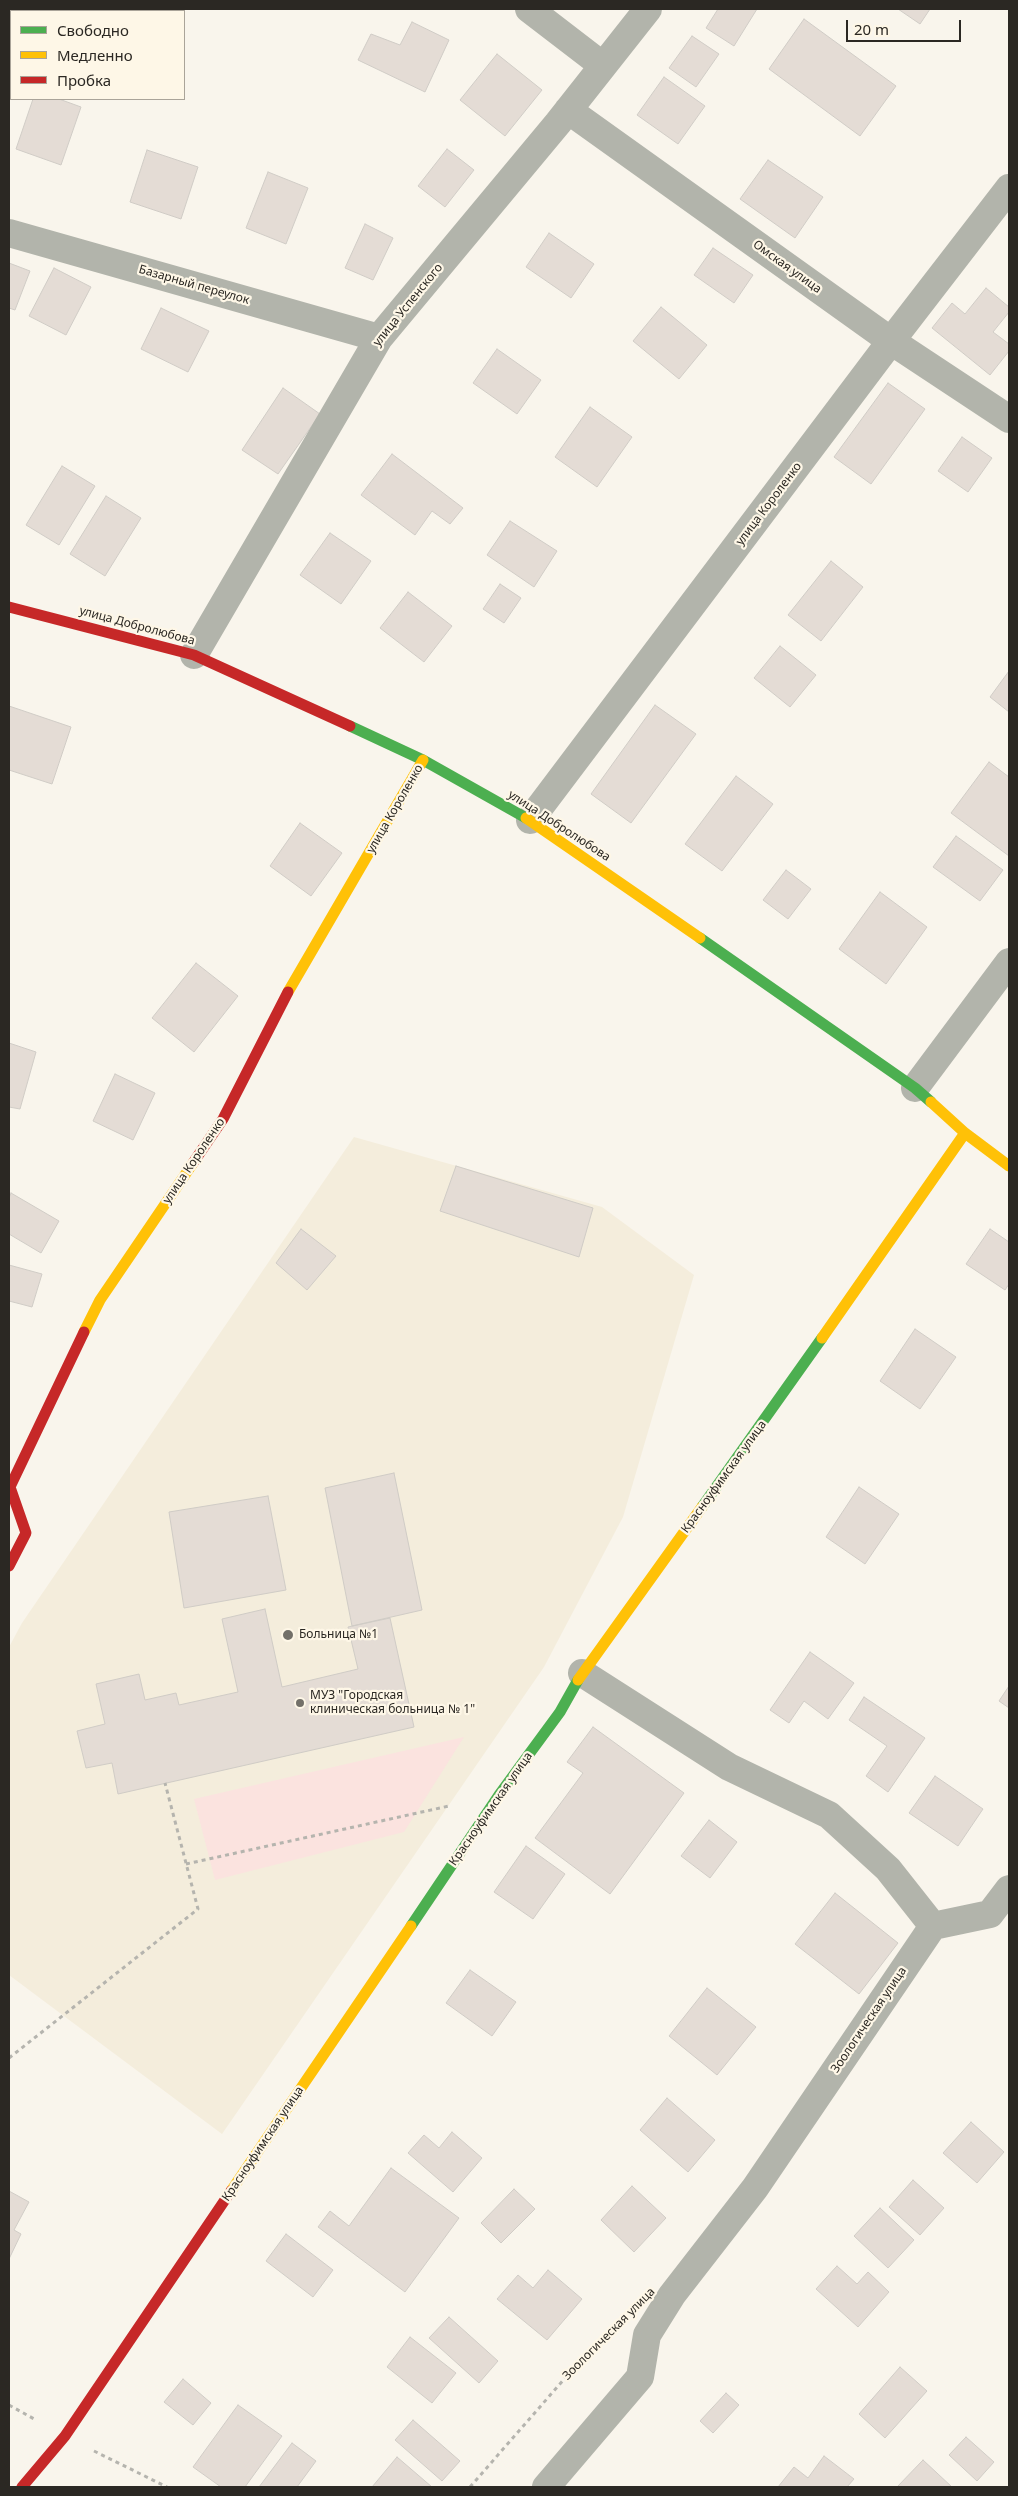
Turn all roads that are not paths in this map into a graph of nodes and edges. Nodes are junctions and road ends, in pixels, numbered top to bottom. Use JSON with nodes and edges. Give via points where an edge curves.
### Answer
{"nodes":[{"id":1,"x":529,"y":9,"type":"edge"},
{"id":2,"x":648,"y":9,"type":"edge"},
{"id":3,"x":602,"y":65,"type":"junction"},
{"id":4,"x":568,"y":110,"type":"junction"},
{"id":5,"x":1009,"y":188,"type":"edge"},
{"id":6,"x":9,"y":233,"type":"edge"},
{"id":7,"x":379,"y":338,"type":"junction"},
{"id":8,"x":891,"y":341,"type":"junction"},
{"id":9,"x":1009,"y":419,"type":"edge"},
{"id":10,"x":9,"y":606,"type":"edge"},
{"id":11,"x":194,"y":655,"type":"junction"},
{"id":12,"x":423,"y":760,"type":"junction"},
{"id":13,"x":530,"y":820,"type":"junction"},
{"id":14,"x":1009,"y":962,"type":"edge"},
{"id":15,"x":916,"y":1088,"type":"junction"},
{"id":16,"x":965,"y":1133,"type":"junction"},
{"id":17,"x":1009,"y":1166,"type":"edge"},
{"id":18,"x":9,"y":1566,"type":"edge"},
{"id":19,"x":582,"y":1673,"type":"junction"},
{"id":20,"x":1009,"y":1889,"type":"edge"},
{"id":21,"x":933,"y":1926,"type":"junction"},
{"id":22,"x":22,"y":2487,"type":"edge"},
{"id":23,"x":546,"y":2487,"type":"edge"}],
"edges":[{"from":1,"to":3,"type":"street"},
{"from":2,"to":3,"type":"street","name":"улица Успенского"},
{"from":3,"to":4,"type":"street","name":"улица Успенского"},
{"from":4,"to":7,"type":"street","name":"улица Успенского"},
{"from":4,"to":8,"type":"street","name":"Омская улица"},
{"from":5,"to":8,"type":"street","name":"улица Короленко"},
{"from":6,"to":7,"type":"street","name":"Базарный переулок"},
{"from":7,"to":11,"type":"street","name":"улица Успенского"},
{"from":8,"to":9,"type":"street","name":"Омская улица"},
{"from":8,"to":13,"type":"street","name":"улица Короленко"},
{"from":10,"to":11,"type":"street","name":"улица Добролюбова"},
{"from":11,"to":12,"type":"street","name":"улица Добролюбова"},
{"from":12,"to":13,"type":"street","name":"улица Добролюбова"},
{"from":12,"to":18,"type":"street","name":"улица Короленко","via":[[287,993],[223,1119],[100,1300],[10,1487],[26,1532]]},
{"from":13,"to":15,"type":"street","name":"улица Добролюбова"},
{"from":14,"to":15,"type":"street"},
{"from":15,"to":16,"type":"street","name":"улица Добролюбова"},
{"from":16,"to":17,"type":"street","name":"улица Добролюбова"},
{"from":16,"to":19,"type":"street","name":"Красноуфимская улица","via":[[773,1409]]},
{"from":19,"to":21,"type":"street","via":[[729,1768],[829,1815],[888,1869]]},
{"from":19,"to":22,"type":"street","name":"Красноуфимская улица","via":[[560,1712],[499,1794],[65,2436]]},
{"from":20,"to":21,"type":"street","via":[[990,1914]]},
{"from":21,"to":23,"type":"street","name":"Зоологическая улица","via":[[755,2188],[672,2295],[647,2336],[640,2377]]}]}
